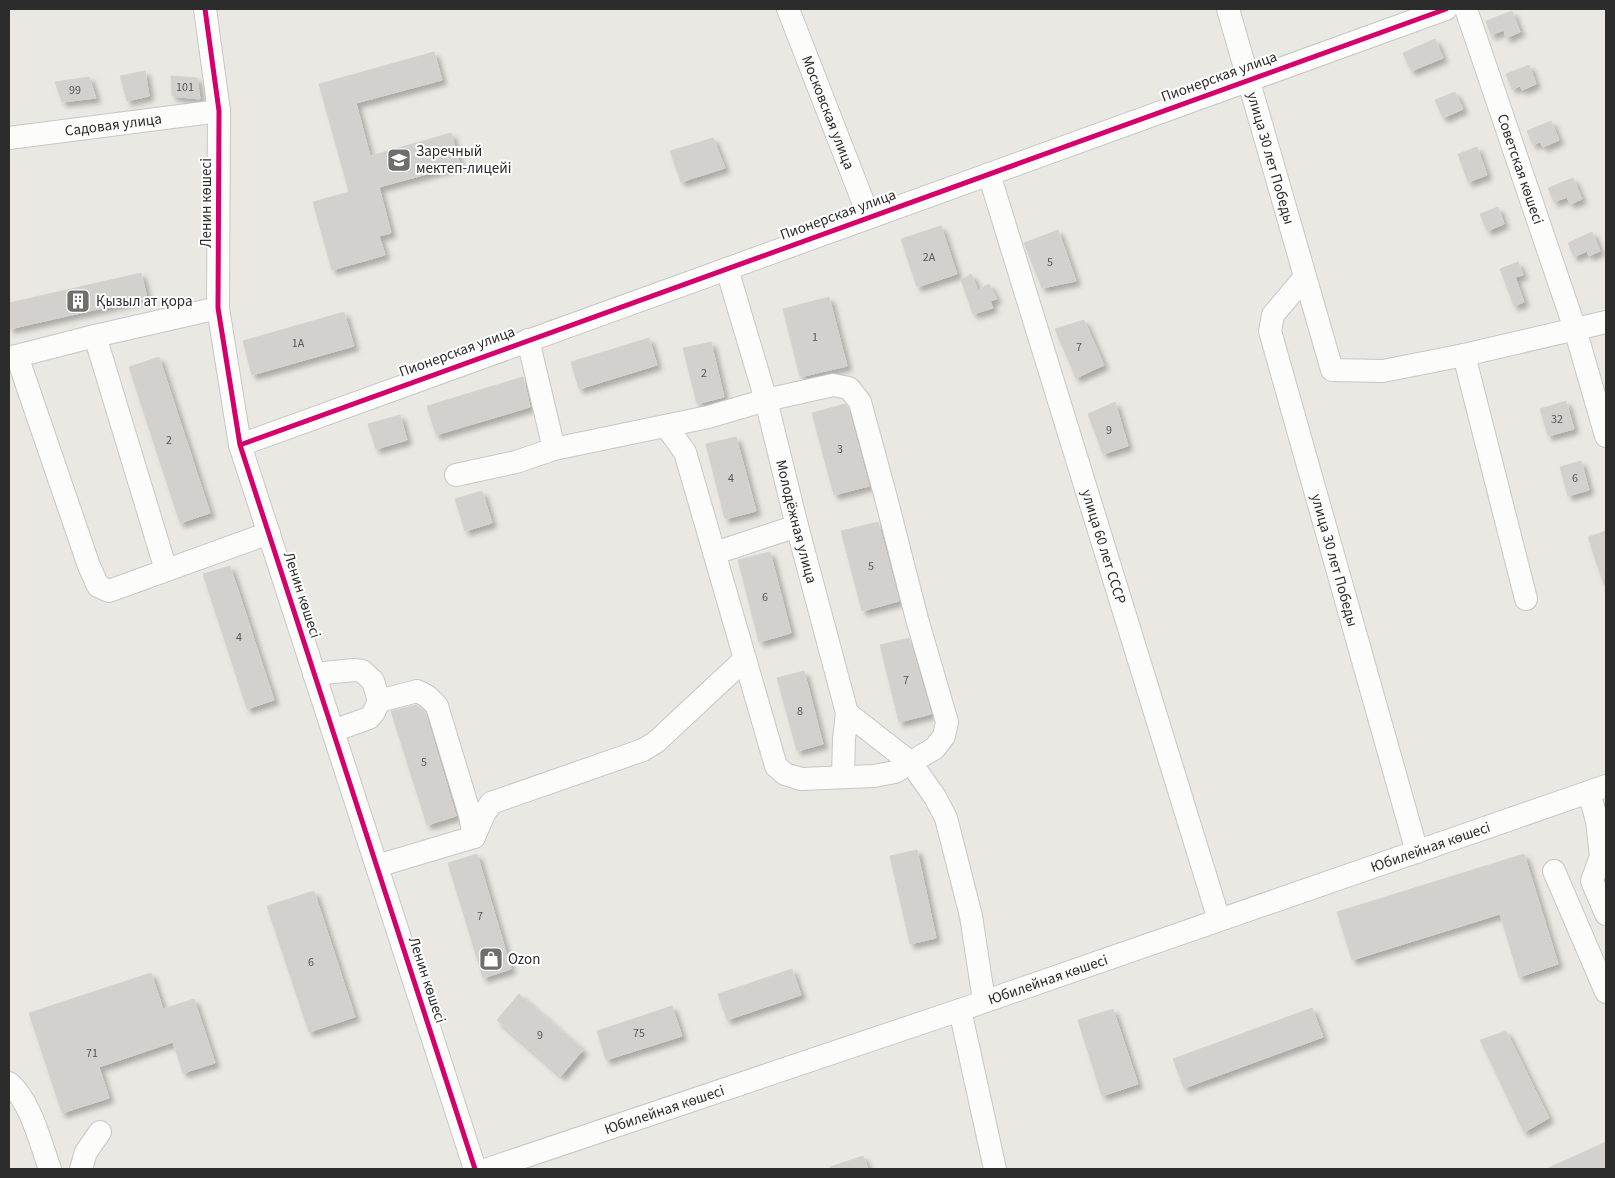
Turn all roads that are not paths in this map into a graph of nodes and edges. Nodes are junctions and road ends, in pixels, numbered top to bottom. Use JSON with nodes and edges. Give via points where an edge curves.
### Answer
{"nodes":[{"id":1,"x":205,"y":9,"type":"edge"},
{"id":2,"x":788,"y":9,"type":"edge"},
{"id":3,"x":1228,"y":9,"type":"edge"},
{"id":4,"x":1446,"y":9,"type":"edge"},
{"id":5,"x":1466,"y":9,"type":"edge"},
{"id":6,"x":1248,"y":80,"type":"junction"},
{"id":7,"x":219,"y":111,"type":"junction"},
{"id":8,"x":9,"y":138,"type":"edge"},
{"id":9,"x":989,"y":174,"type":"junction"},
{"id":10,"x":869,"y":217,"type":"junction"},
{"id":11,"x":727,"y":269,"type":"junction"},
{"id":12,"x":1305,"y":278,"type":"junction"},
{"id":13,"x":218,"y":308,"type":"junction"},
{"id":14,"x":1606,"y":322,"type":"edge"},
{"id":15,"x":1575,"y":329,"type":"junction"},
{"id":16,"x":95,"y":336,"type":"junction"},
{"id":17,"x":528,"y":340,"type":"junction"},
{"id":18,"x":1464,"y":355,"type":"junction"},
{"id":19,"x":13,"y":357,"type":"edge"},
{"id":20,"x":766,"y":400,"type":"junction"},
{"id":21,"x":708,"y":417,"type":"junction"},
{"id":22,"x":666,"y":426,"type":"junction"},
{"id":23,"x":1606,"y":436,"type":"edge"},
{"id":24,"x":240,"y":445,"type":"junction"},
{"id":25,"x":554,"y":449,"type":"junction"},
{"id":26,"x":685,"y":452,"type":"junction"},
{"id":27,"x":456,"y":475,"type":"dead end"},
{"id":28,"x":797,"y":526,"type":"junction"},
{"id":29,"x":269,"y":533,"type":"junction"},
{"id":30,"x":715,"y":552,"type":"junction"},
{"id":31,"x":166,"y":570,"type":"junction"},
{"id":32,"x":1526,"y":599,"type":"dead end"},
{"id":33,"x":745,"y":659,"type":"junction"},
{"id":34,"x":314,"y":674,"type":"junction"},
{"id":35,"x":379,"y":701,"type":"junction"},
{"id":36,"x":847,"y":713,"type":"junction"},
{"id":37,"x":333,"y":731,"type":"junction"},
{"id":38,"x":911,"y":763,"type":"junction"},
{"id":39,"x":843,"y":777,"type":"junction"},
{"id":40,"x":1598,"y":789,"type":"edge"},
{"id":41,"x":474,"y":837,"type":"junction"},
{"id":42,"x":1418,"y":852,"type":"junction"},
{"id":43,"x":377,"y":866,"type":"junction"},
{"id":44,"x":1554,"y":871,"type":"dead end"},
{"id":45,"x":1606,"y":914,"type":"edge"},
{"id":46,"x":1219,"y":920,"type":"junction"},
{"id":47,"x":1606,"y":992,"type":"edge"},
{"id":48,"x":984,"y":1001,"type":"junction"},
{"id":49,"x":960,"y":1010,"type":"junction"},
{"id":50,"x":9,"y":1082,"type":"edge"},
{"id":51,"x":100,"y":1132,"type":"dead end"},
{"id":52,"x":50,"y":1169,"type":"edge"},
{"id":53,"x":80,"y":1169,"type":"edge"},
{"id":54,"x":475,"y":1169,"type":"edge"},
{"id":55,"x":488,"y":1169,"type":"edge"},
{"id":56,"x":995,"y":1169,"type":"edge"}],
"edges":[{"from":1,"to":7,"type":"street","name":"Ленин көшесі"},
{"from":2,"to":10,"type":"street","name":"Московская улица"},
{"from":3,"to":6,"type":"street","name":"улица 30 лет Победы"},
{"from":4,"to":6,"type":"street","name":"Пионерская улица"},
{"from":5,"to":15,"type":"street","name":"Советская көшесі"},
{"from":6,"to":9,"type":"street","name":"Пионерская улица"},
{"from":6,"to":12,"type":"street","name":"улица 30 лет Победы"},
{"from":7,"to":8,"type":"street","name":"Садовая улица"},
{"from":7,"to":13,"type":"street","name":"Ленин көшесі"},
{"from":9,"to":10,"type":"street","name":"Пионерская улица"},
{"from":9,"to":46,"type":"street","name":"улица 60 лет СССР"},
{"from":10,"to":11,"type":"street","name":"Пионерская улица"},
{"from":11,"to":17,"type":"street","name":"Пионерская улица"},
{"from":11,"to":20,"type":"street","name":"Молодёжная улица"},
{"from":12,"to":18,"type":"street","name":"улица 30 лет Победы","via":[[1332,370],[1383,371]]},
{"from":12,"to":42,"type":"street","name":"улица 30 лет Победы","via":[[1273,315],[1270,331]]},
{"from":13,"to":16,"type":"street"},
{"from":13,"to":24,"type":"street","name":"Ленин көшесі"},
{"from":14,"to":15,"type":"street"},
{"from":15,"to":18,"type":"street"},
{"from":15,"to":23,"type":"street","name":"Советская көшесі"},
{"from":16,"to":19,"type":"street"},
{"from":16,"to":31,"type":"street"},
{"from":17,"to":24,"type":"street","name":"Пионерская улица"},
{"from":17,"to":25,"type":"street"},
{"from":18,"to":32,"type":"street"},
{"from":19,"to":31,"type":"street","via":[[98,586],[109,591]]},
{"from":20,"to":21,"type":"street"},
{"from":20,"to":28,"type":"street","name":"Молодёжная улица"},
{"from":20,"to":38,"type":"street","via":[[833,386],[849,388],[860,402],[947,722],[944,736],[935,748]]},
{"from":21,"to":22,"type":"street"},
{"from":21,"to":26,"type":"street"},
{"from":22,"to":25,"type":"street"},
{"from":22,"to":26,"type":"street"},
{"from":24,"to":29,"type":"street","name":"Ленин көшесі"},
{"from":25,"to":27,"type":"street","via":[[516,462]]},
{"from":26,"to":30,"type":"street"},
{"from":28,"to":30,"type":"street"},
{"from":28,"to":36,"type":"street","name":"Молодёжная улица"},
{"from":29,"to":31,"type":"street"},
{"from":29,"to":34,"type":"street","name":"Ленин көшесі"},
{"from":30,"to":33,"type":"street"},
{"from":33,"to":39,"type":"street","via":[[776,766],[785,774],[800,778]]},
{"from":33,"to":41,"type":"street","via":[[656,742],[643,750],[491,804]]},
{"from":34,"to":35,"type":"street","via":[[362,672],[373,681]]},
{"from":34,"to":37,"type":"street","name":"Ленин көшесі"},
{"from":35,"to":37,"type":"street","via":[[369,718]]},
{"from":35,"to":41,"type":"street","via":[[417,691],[437,706]]},
{"from":36,"to":38,"type":"street"},
{"from":36,"to":39,"type":"street","name":"Молодёжная улица"},
{"from":37,"to":43,"type":"street","name":"Ленин көшесі"},
{"from":38,"to":39,"type":"street","via":[[895,772]]},
{"from":38,"to":48,"type":"street","via":[[946,818],[971,916]]},
{"from":40,"to":42,"type":"street","name":"Юбилейная көшесі"},
{"from":40,"to":45,"type":"street","via":[[1601,856],[1592,881]]},
{"from":41,"to":43,"type":"street"},
{"from":42,"to":46,"type":"street","name":"Юбилейная көшесі"},
{"from":43,"to":54,"type":"street","name":"Ленин көшесі"},
{"from":44,"to":47,"type":"street"},
{"from":46,"to":48,"type":"street","name":"Юбилейная көшесі"},
{"from":48,"to":49,"type":"street","name":"Юбилейная көшесі"},
{"from":49,"to":55,"type":"street","name":"Юбилейная көшесі"},
{"from":49,"to":56,"type":"street"},
{"from":50,"to":52,"type":"street","via":[[31,1116]]},
{"from":51,"to":53,"type":"street","via":[[86,1152]]}]}
